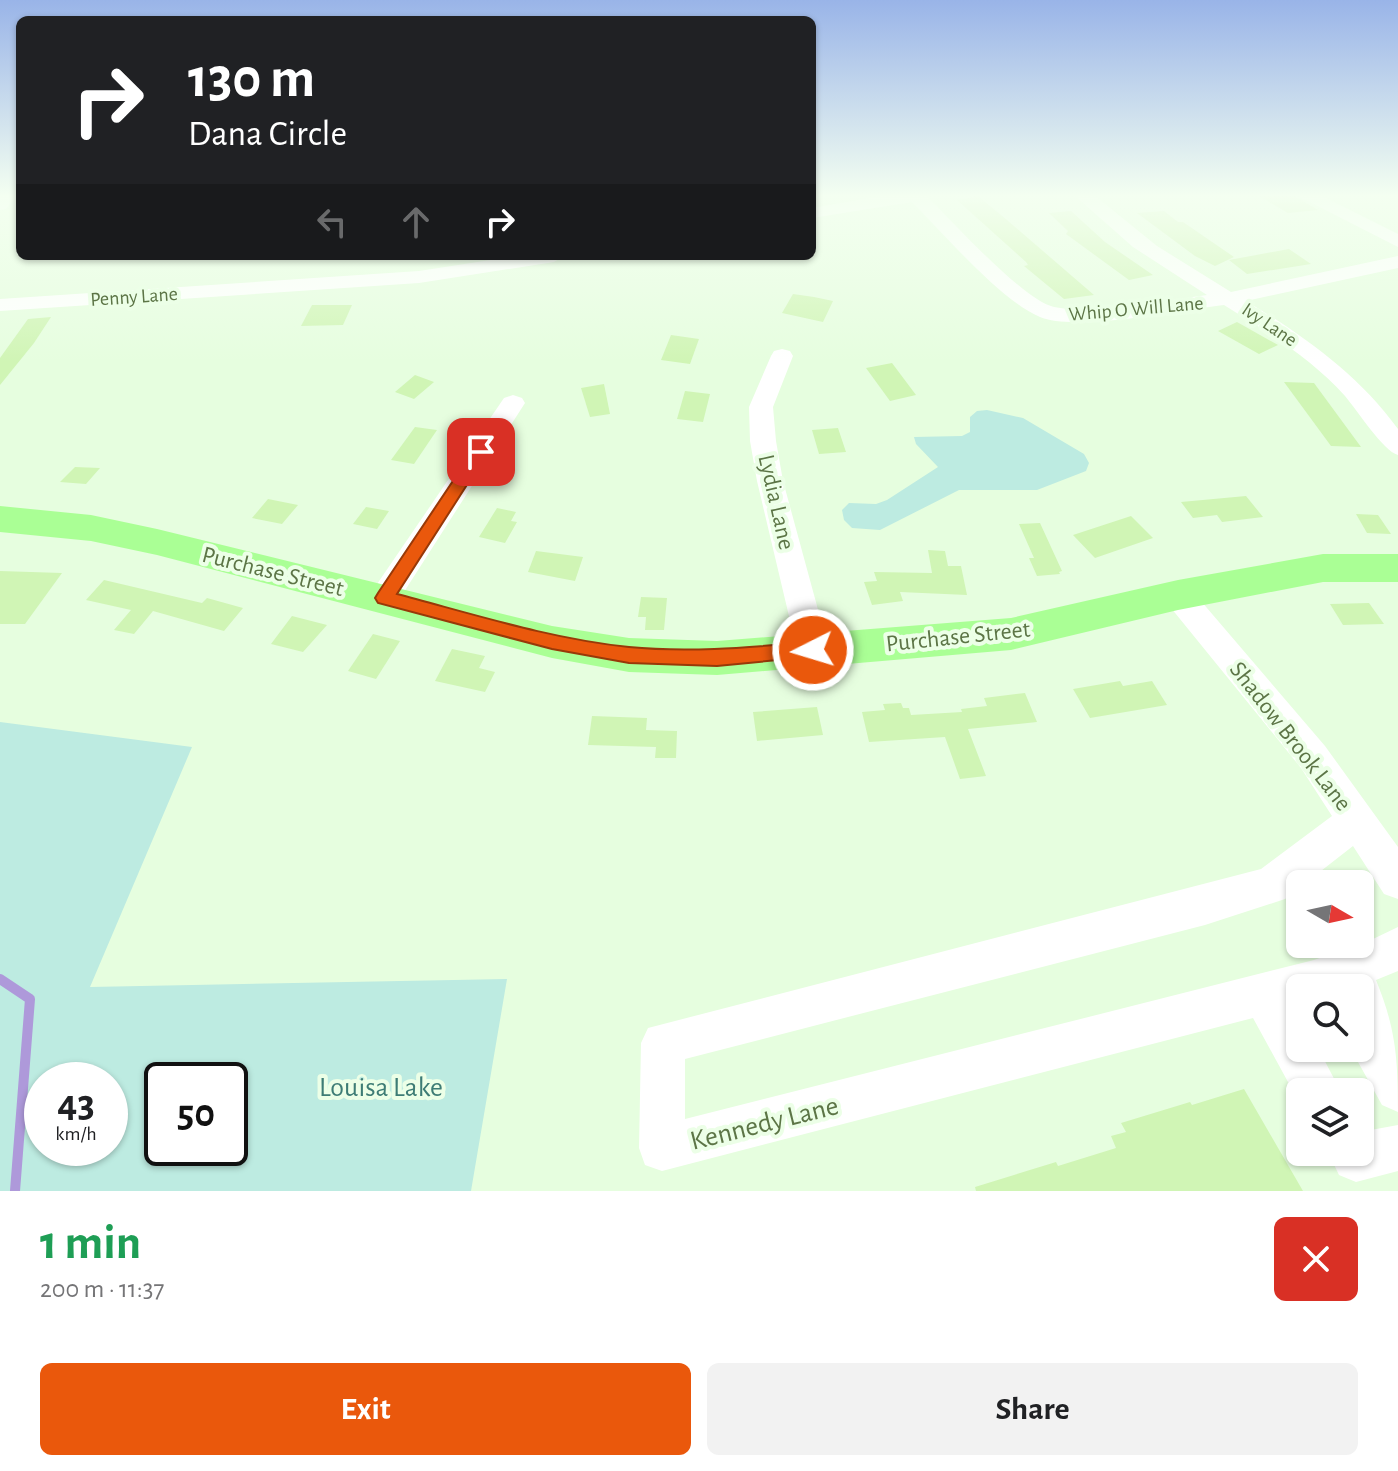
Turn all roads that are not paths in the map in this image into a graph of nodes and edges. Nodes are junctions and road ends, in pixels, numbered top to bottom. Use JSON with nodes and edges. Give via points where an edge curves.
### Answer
{"nodes":[{"id":1,"x":972,"y":251,"type":"edge"},
{"id":2,"x":1153,"y":251,"type":"edge"},
{"id":3,"x":509,"y":260,"type":"edge"},
{"id":4,"x":487,"y":262,"type":"edge"},
{"id":5,"x":1398,"y":262,"type":"edge"},
{"id":6,"x":1230,"y":298,"type":"junction"},
{"id":7,"x":0,"y":305,"type":"edge"},
{"id":8,"x":782,"y":356,"type":"dead end"},
{"id":9,"x":513,"y":403,"type":"dead end"},
{"id":10,"x":1398,"y":447,"type":"edge"},
{"id":11,"x":0,"y":519,"type":"edge"},
{"id":12,"x":1398,"y":568,"type":"edge"},
{"id":13,"x":1178,"y":595,"type":"junction"},
{"id":14,"x":384,"y":598,"type":"junction"},
{"id":15,"x":813,"y":650,"type":"junction"},
{"id":16,"x":1357,"y":820,"type":"junction"},
{"id":17,"x":1398,"y":880,"type":"edge"},
{"id":18,"x":1398,"y":947,"type":"edge"},
{"id":19,"x":1366,"y":974,"type":"edge"},
{"id":20,"x":1286,"y":991,"type":"edge"},
{"id":21,"x":1263,"y":994,"type":"junction"},
{"id":22,"x":1374,"y":1046,"type":"edge"},
{"id":23,"x":1310,"y":1078,"type":"edge"},
{"id":24,"x":1398,"y":1089,"type":"edge"},
{"id":25,"x":1398,"y":1148,"type":"edge"},
{"id":26,"x":1374,"y":1154,"type":"edge"}],
"edges":[{"from":1,"to":6,"type":"street","name":"Whip O Will Lane","via":[[1021,298],[1048,313],[1099,315]]},
{"from":2,"to":6,"type":"street","name":"Ivy Lane"},
{"from":3,"to":4,"type":"street","name":"Penny Lane"},
{"from":4,"to":7,"type":"street","name":"Penny Lane","via":[[419,277]]},
{"from":5,"to":6,"type":"street","name":"Whip O Will Lane"},
{"from":6,"to":10,"type":"street","name":"Ivy Lane","via":[[1348,382]]},
{"from":8,"to":15,"type":"street","name":"Lydia Lane","via":[[761,407],[763,441]]},
{"from":9,"to":14,"type":"street"},
{"from":11,"to":14,"type":"main road","name":"Purchase Street","via":[[91,528]]},
{"from":12,"to":13,"type":"main road","name":"Purchase Street","via":[[1323,568]]},
{"from":13,"to":15,"type":"main road","name":"Purchase Street","via":[[1011,634]]},
{"from":13,"to":16,"type":"street","name":"Shadow Brook Lane","via":[[1313,757]]},
{"from":14,"to":15,"type":"main road","name":"Purchase Street","via":[[552,642],[629,655],[717,658]]},
{"from":16,"to":17,"type":"street","name":"Shadow Brook Lane"},
{"from":16,"to":21,"type":"street","name":"Kennedy Lane","via":[[1271,885],[663,1043],[662,1148]]},
{"from":18,"to":19,"type":"street","name":"Kennedy Lane"},
{"from":20,"to":21,"type":"street","name":"Kennedy Lane"},
{"from":21,"to":23,"type":"street"},
{"from":22,"to":24,"type":"street"},
{"from":25,"to":26,"type":"street"}]}
